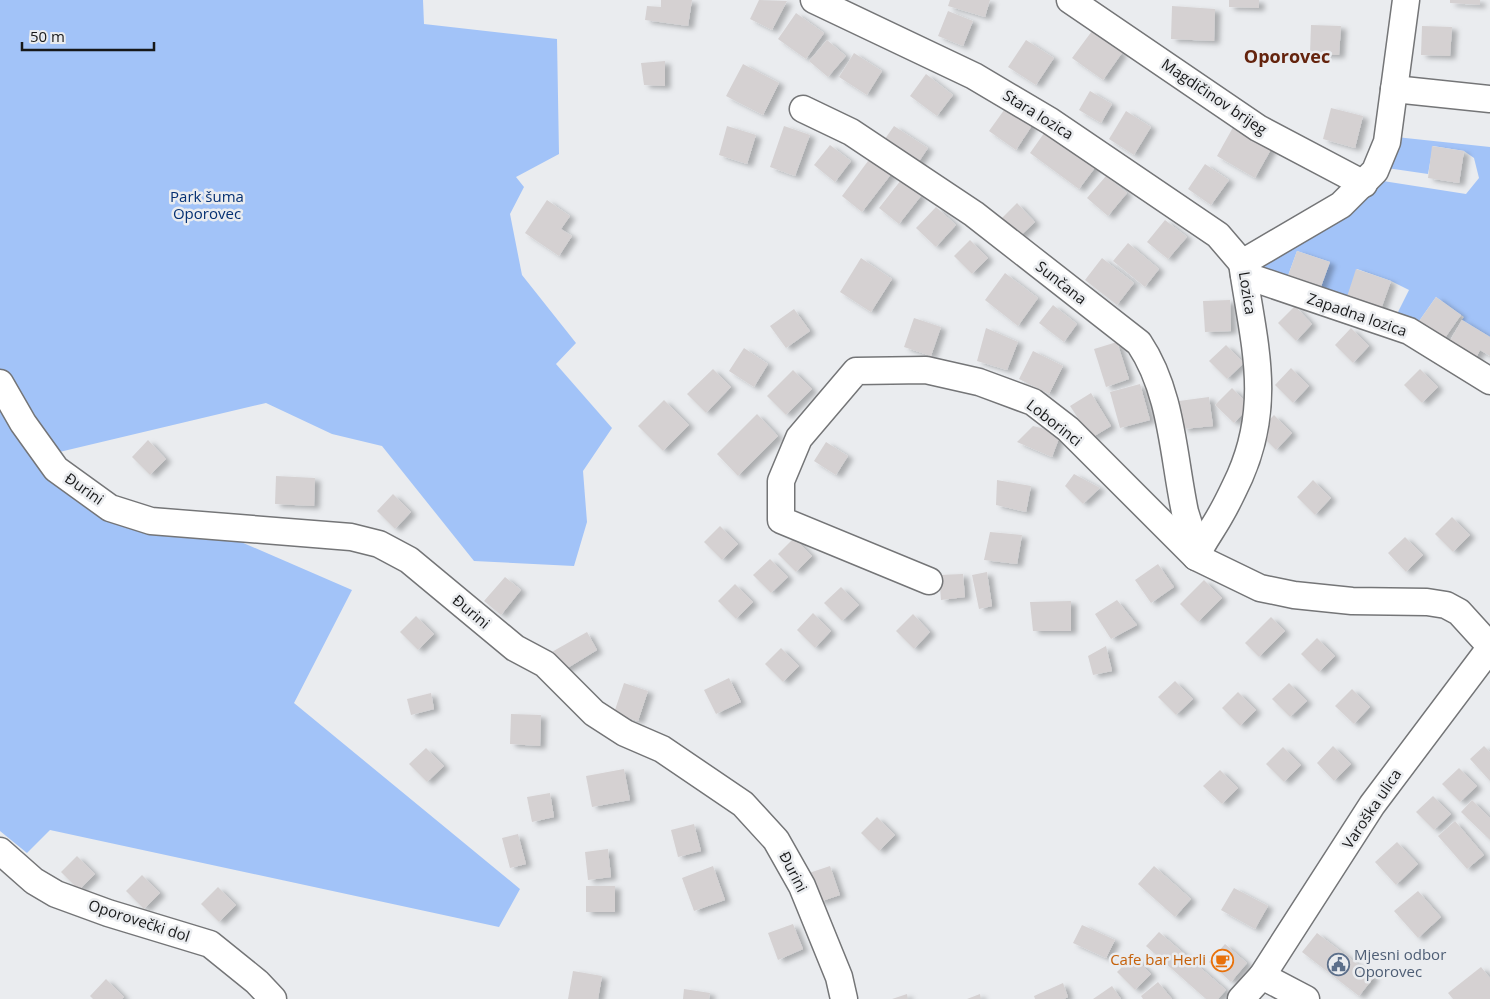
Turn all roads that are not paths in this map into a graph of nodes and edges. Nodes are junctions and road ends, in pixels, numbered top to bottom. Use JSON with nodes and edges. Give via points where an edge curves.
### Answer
{"nodes":[{"id":1,"x":814,"y":0,"type":"edge"},
{"id":2,"x":1070,"y":0,"type":"edge"},
{"id":3,"x":1406,"y":0,"type":"edge"},
{"id":4,"x":1394,"y":89,"type":"junction"},
{"id":5,"x":1490,"y":99,"type":"edge"},
{"id":6,"x":803,"y":108,"type":"dead end"},
{"id":7,"x":1364,"y":184,"type":"junction"},
{"id":8,"x":1243,"y":269,"type":"junction"},
{"id":9,"x":1490,"y":381,"type":"edge"},
{"id":10,"x":0,"y":383,"type":"edge"},
{"id":11,"x":1199,"y":551,"type":"junction"},
{"id":12,"x":929,"y":581,"type":"dead end"},
{"id":13,"x":1490,"y":647,"type":"edge"},
{"id":14,"x":0,"y":851,"type":"edge"},
{"id":15,"x":1262,"y":976,"type":"junction"},
{"id":16,"x":273,"y":999,"type":"edge"},
{"id":17,"x":844,"y":999,"type":"edge"},
{"id":18,"x":1241,"y":999,"type":"edge"},
{"id":19,"x":1306,"y":999,"type":"edge"}],
"edges":[{"from":1,"to":8,"type":"street","name":"Stara lozica","via":[[974,76],[1050,121],[1218,235]]},
{"from":2,"to":7,"type":"street","name":"Magdičinov brijeg","via":[[1258,128]]},
{"from":3,"to":4,"type":"street","name":"Lozica"},
{"from":4,"to":5,"type":"street"},
{"from":4,"to":7,"type":"street","name":"Lozica","via":[[1384,148],[1375,171]]},
{"from":6,"to":11,"type":"street","name":"Sunčana","via":[[851,132],[974,214],[1139,343],[1153,363],[1162,387],[1185,512]]},
{"from":7,"to":8,"type":"street","name":"Lozica","via":[[1341,206]]},
{"from":8,"to":9,"type":"street","name":"Zapadna lozica","via":[[1409,331]]},
{"from":8,"to":11,"type":"street","name":"Lozica","via":[[1258,363],[1260,399],[1240,475]]},
{"from":10,"to":17,"type":"street","name":"Đurini","via":[[23,423],[56,469],[110,508],[151,521],[352,537],[379,544],[409,560],[515,648],[545,664],[594,713],[625,733],[662,750],[743,804],[776,840],[802,886],[839,977]]},
{"from":11,"to":12,"type":"street","name":"Loborinci","via":[[1068,429],[1033,402],[979,382],[926,370],[856,371],[798,438],[781,481],[781,520]]},
{"from":11,"to":13,"type":"street","name":"Loborinci","via":[[1260,588],[1352,601],[1446,605],[1459,612]]},
{"from":13,"to":15,"type":"street","name":"Varoška ulica","via":[[1372,805]]},
{"from":14,"to":16,"type":"street","name":"Oporovečki dol","via":[[34,881],[56,894],[210,944]]},
{"from":15,"to":18,"type":"street","name":"Varoška ulica"},
{"from":15,"to":19,"type":"street"}]}
